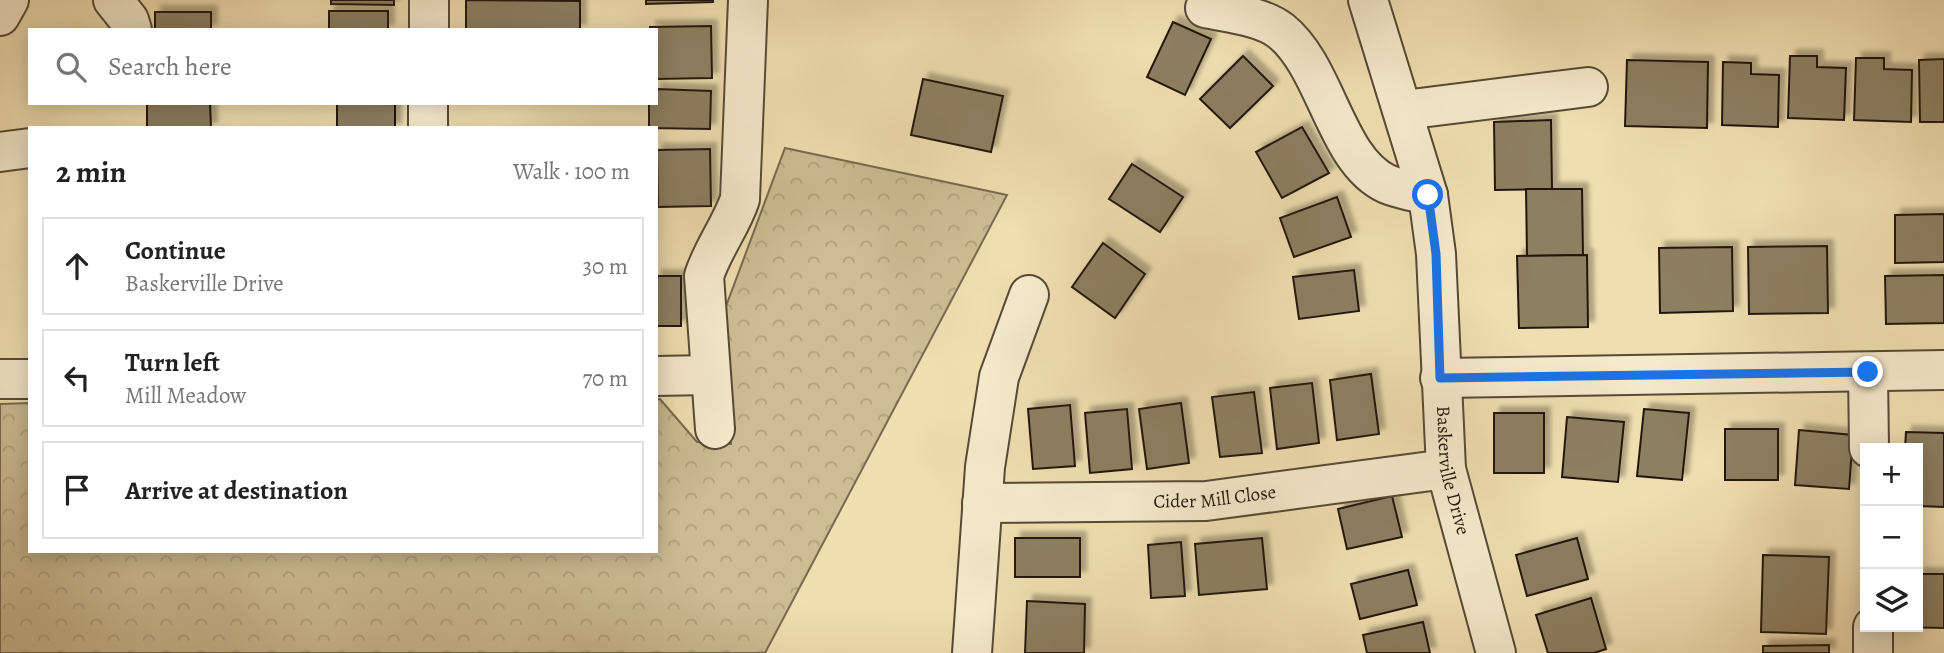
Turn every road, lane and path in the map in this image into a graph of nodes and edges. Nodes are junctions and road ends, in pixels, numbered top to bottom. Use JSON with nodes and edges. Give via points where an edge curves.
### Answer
{"nodes":[{"id":1,"x":9,"y":0,"type":"edge"},
{"id":2,"x":113,"y":0,"type":"edge"},
{"id":3,"x":429,"y":0,"type":"edge"},
{"id":4,"x":748,"y":0,"type":"edge"},
{"id":5,"x":1368,"y":0,"type":"edge"},
{"id":6,"x":1205,"y":8,"type":"dead end"},
{"id":7,"x":0,"y":16,"type":"edge"},
{"id":8,"x":131,"y":28,"type":"edge"},
{"id":9,"x":429,"y":28,"type":"edge"},
{"id":10,"x":1588,"y":87,"type":"dead end"},
{"id":11,"x":428,"y":105,"type":"edge"},
{"id":12,"x":1404,"y":110,"type":"junction"},
{"id":13,"x":428,"y":126,"type":"edge"},
{"id":14,"x":28,"y":148,"type":"edge"},
{"id":15,"x":0,"y":152,"type":"edge"},
{"id":16,"x":1428,"y":195,"type":"junction"},
{"id":17,"x":1028,"y":295,"type":"dead end"},
{"id":18,"x":1944,"y":370,"type":"edge"},
{"id":19,"x":1868,"y":372,"type":"junction"},
{"id":20,"x":709,"y":375,"type":"junction"},
{"id":21,"x":658,"y":376,"type":"edge"},
{"id":22,"x":1440,"y":378,"type":"junction"},
{"id":23,"x":0,"y":379,"type":"edge"},
{"id":24,"x":28,"y":379,"type":"edge"},
{"id":25,"x":715,"y":429,"type":"dead end"},
{"id":26,"x":1869,"y":443,"type":"edge"},
{"id":27,"x":1446,"y":470,"type":"junction"},
{"id":28,"x":982,"y":503,"type":"junction"},
{"id":29,"x":1873,"y":632,"type":"edge"},
{"id":30,"x":972,"y":653,"type":"edge"},
{"id":31,"x":1496,"y":653,"type":"edge"},
{"id":32,"x":1873,"y":653,"type":"edge"}],
"edges":[{"from":1,"to":7,"type":"street"},
{"from":2,"to":8,"type":"street"},
{"from":3,"to":9,"type":"street"},
{"from":4,"to":20,"type":"street","via":[[743,174],[736,213],[723,230],[704,276]]},
{"from":5,"to":12,"type":"street","name":"Baskerville Drive"},
{"from":6,"to":16,"type":"street","via":[[1280,30],[1314,73],[1340,131],[1373,175],[1387,184]]},
{"from":10,"to":12,"type":"street"},
{"from":11,"to":13,"type":"street"},
{"from":12,"to":16,"type":"street","name":"Baskerville Drive"},
{"from":14,"to":15,"type":"street"},
{"from":16,"to":22,"type":"street","name":"Baskerville Drive","via":[[1436,254]]},
{"from":17,"to":28,"type":"street","via":[[999,377]]},
{"from":18,"to":19,"type":"street"},
{"from":19,"to":22,"type":"street"},
{"from":19,"to":26,"type":"street"},
{"from":20,"to":21,"type":"street"},
{"from":20,"to":25,"type":"street"},
{"from":22,"to":27,"type":"street","name":"Baskerville Drive"},
{"from":23,"to":24,"type":"street"},
{"from":27,"to":28,"type":"street","name":"Cider Mill Close","via":[[1206,501]]},
{"from":27,"to":31,"type":"street","name":"Baskerville Drive"},
{"from":28,"to":30,"type":"street"},
{"from":29,"to":32,"type":"street"}]}
